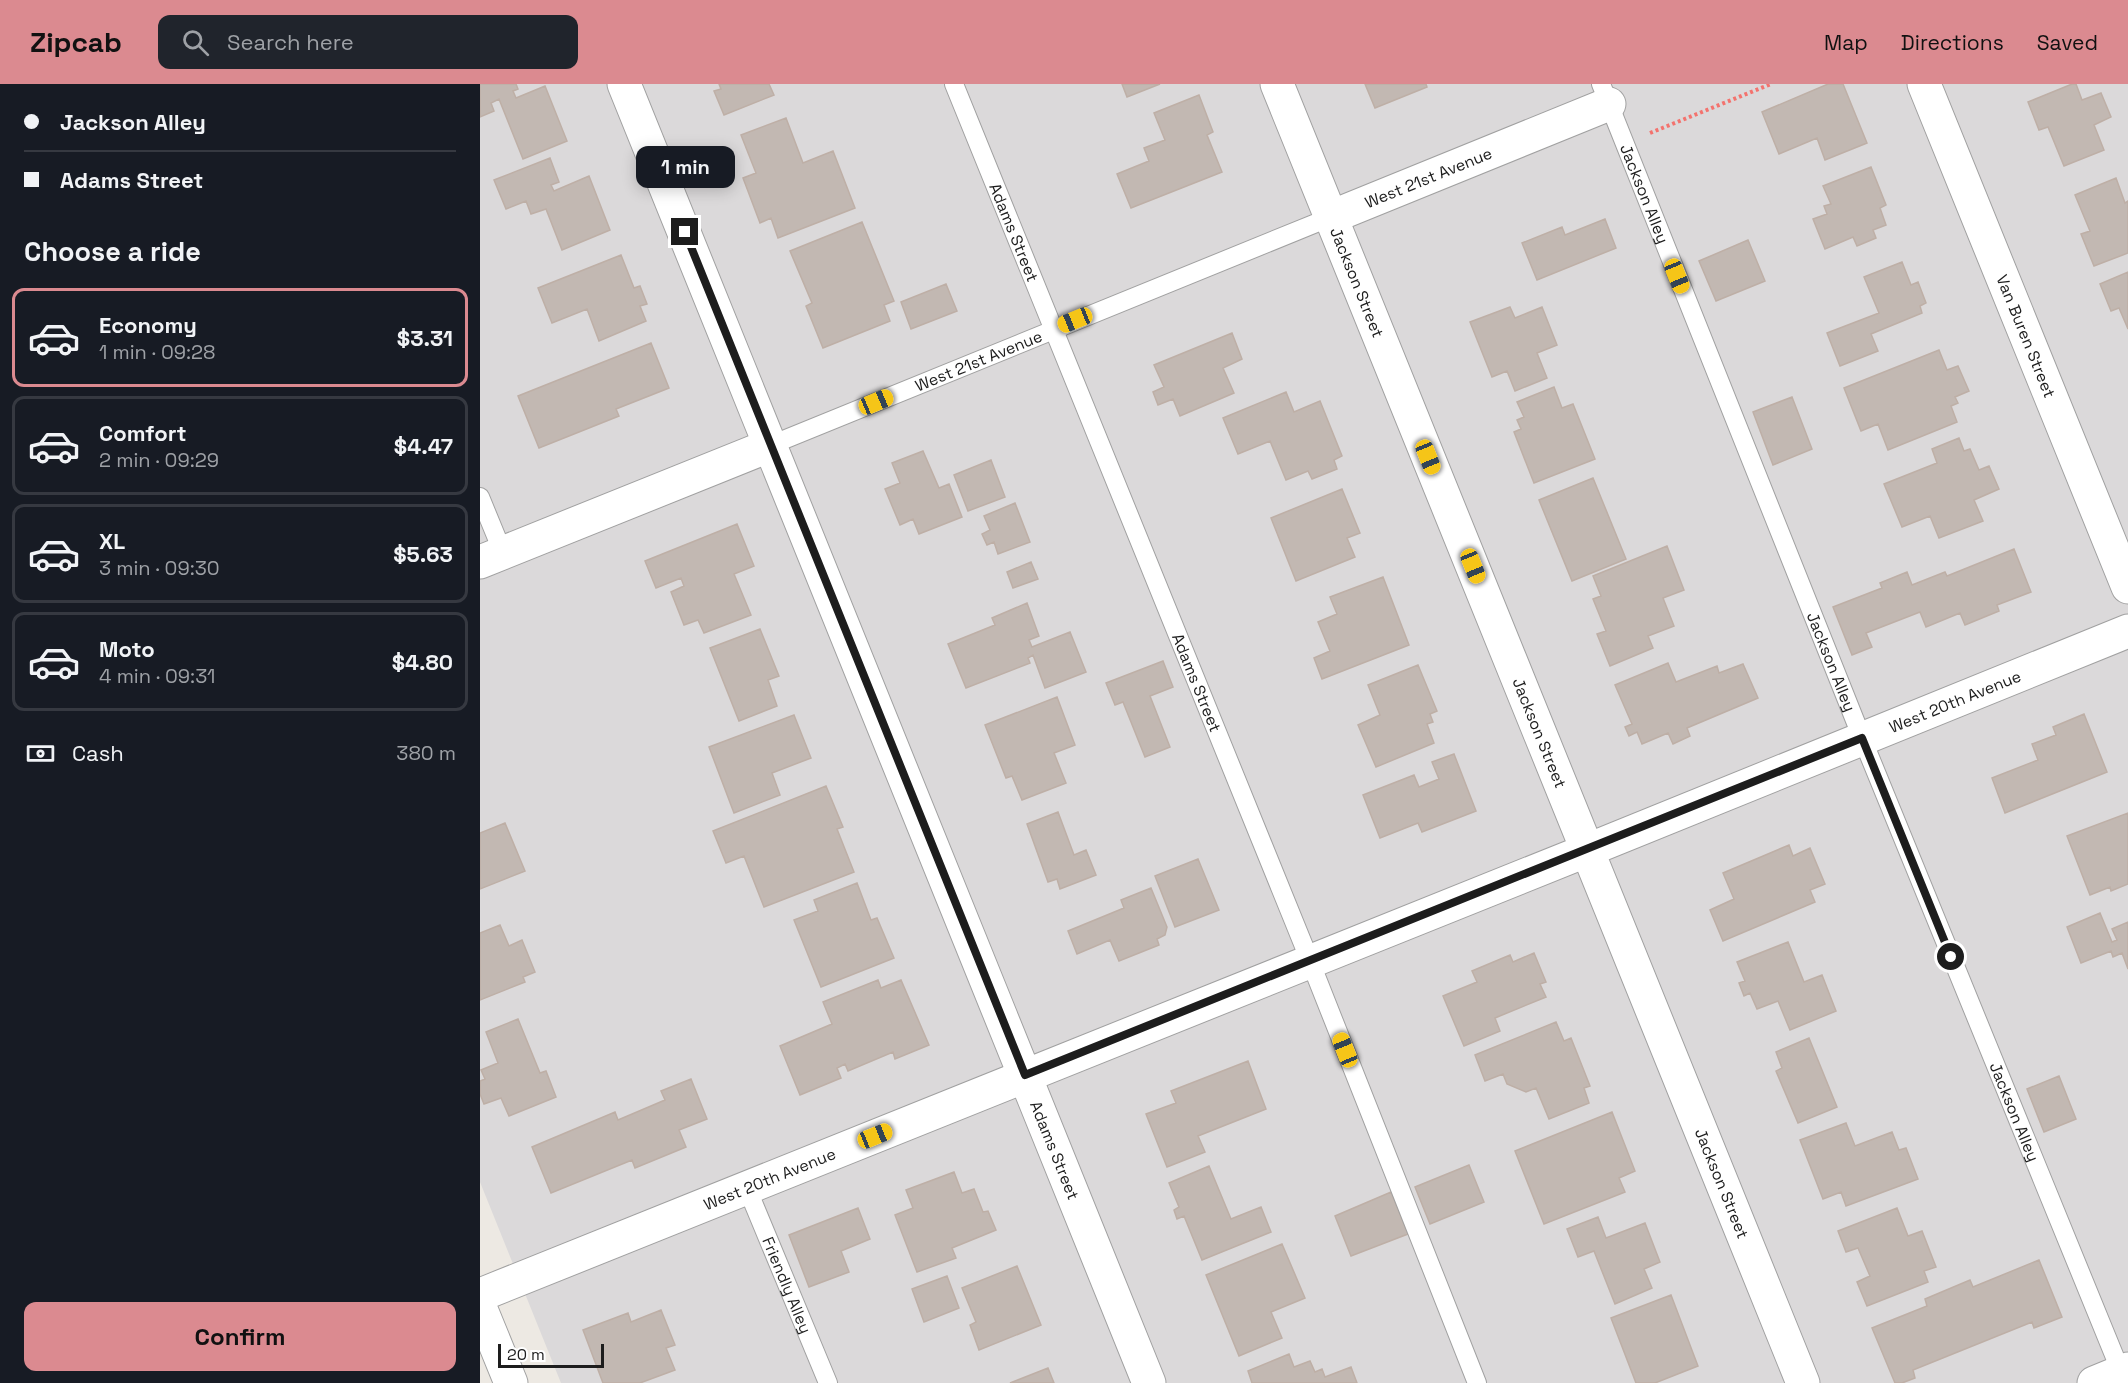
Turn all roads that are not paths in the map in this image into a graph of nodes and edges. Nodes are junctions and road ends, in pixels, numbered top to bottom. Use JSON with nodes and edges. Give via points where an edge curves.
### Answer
{"nodes":[{"id":1,"x":624,"y":84,"type":"edge"},
{"id":2,"x":954,"y":84,"type":"edge"},
{"id":3,"x":1277,"y":84,"type":"edge"},
{"id":4,"x":1924,"y":84,"type":"edge"},
{"id":5,"x":1605,"y":94,"type":"edge"},
{"id":6,"x":1331,"y":217,"type":"junction"},
{"id":7,"x":1053,"y":329,"type":"junction"},
{"id":8,"x":771,"y":445,"type":"junction"},
{"id":9,"x":480,"y":497,"type":"edge"},
{"id":10,"x":492,"y":558,"type":"edge"},
{"id":11,"x":2128,"y":587,"type":"edge"},
{"id":12,"x":2128,"y":631,"type":"edge"},
{"id":13,"x":1862,"y":738,"type":"junction"},
{"id":14,"x":1588,"y":850,"type":"junction"},
{"id":15,"x":1310,"y":961,"type":"junction"},
{"id":16,"x":1025,"y":1075,"type":"junction"},
{"id":17,"x":747,"y":1188,"type":"junction"},
{"id":18,"x":480,"y":1294,"type":"edge"},
{"id":19,"x":480,"y":1306,"type":"edge"},
{"id":20,"x":2114,"y":1375,"type":"edge"},
{"id":21,"x":511,"y":1383,"type":"edge"},
{"id":22,"x":828,"y":1383,"type":"edge"},
{"id":23,"x":1149,"y":1383,"type":"edge"},
{"id":24,"x":1477,"y":1383,"type":"edge"},
{"id":25,"x":1803,"y":1383,"type":"edge"}],
"edges":[{"from":1,"to":8,"type":"street","name":"Adams Street"},
{"from":2,"to":7,"type":"lane","name":"Adams Street"},
{"from":3,"to":6,"type":"street","name":"Jackson Street"},
{"from":4,"to":11,"type":"street","name":"Van Buren Street"},
{"from":5,"to":6,"type":"street","name":"West 21st Avenue"},
{"from":5,"to":13,"type":"lane","name":"Jackson Alley"},
{"from":6,"to":7,"type":"lane","name":"West 21st Avenue"},
{"from":6,"to":14,"type":"street","name":"Jackson Street"},
{"from":7,"to":8,"type":"lane","name":"West 21st Avenue"},
{"from":7,"to":15,"type":"lane","name":"Adams Street"},
{"from":8,"to":10,"type":"street","name":"West 21st Avenue"},
{"from":8,"to":16,"type":"street","name":"Adams Street"},
{"from":9,"to":10,"type":"lane"},
{"from":12,"to":13,"type":"street","name":"West 20th Avenue"},
{"from":13,"to":14,"type":"street","name":"West 20th Avenue"},
{"from":13,"to":20,"type":"lane","name":"Jackson Alley"},
{"from":14,"to":15,"type":"street","name":"West 20th Avenue"},
{"from":14,"to":25,"type":"street","name":"Jackson Street"},
{"from":15,"to":16,"type":"street","name":"West 20th Avenue"},
{"from":15,"to":24,"type":"lane","name":"Adams Street"},
{"from":16,"to":17,"type":"street","name":"West 20th Avenue"},
{"from":16,"to":23,"type":"street","name":"Adams Street"},
{"from":17,"to":18,"type":"street","name":"West 20th Avenue"},
{"from":17,"to":22,"type":"lane","name":"Friendly Alley"},
{"from":19,"to":21,"type":"street"}]}
